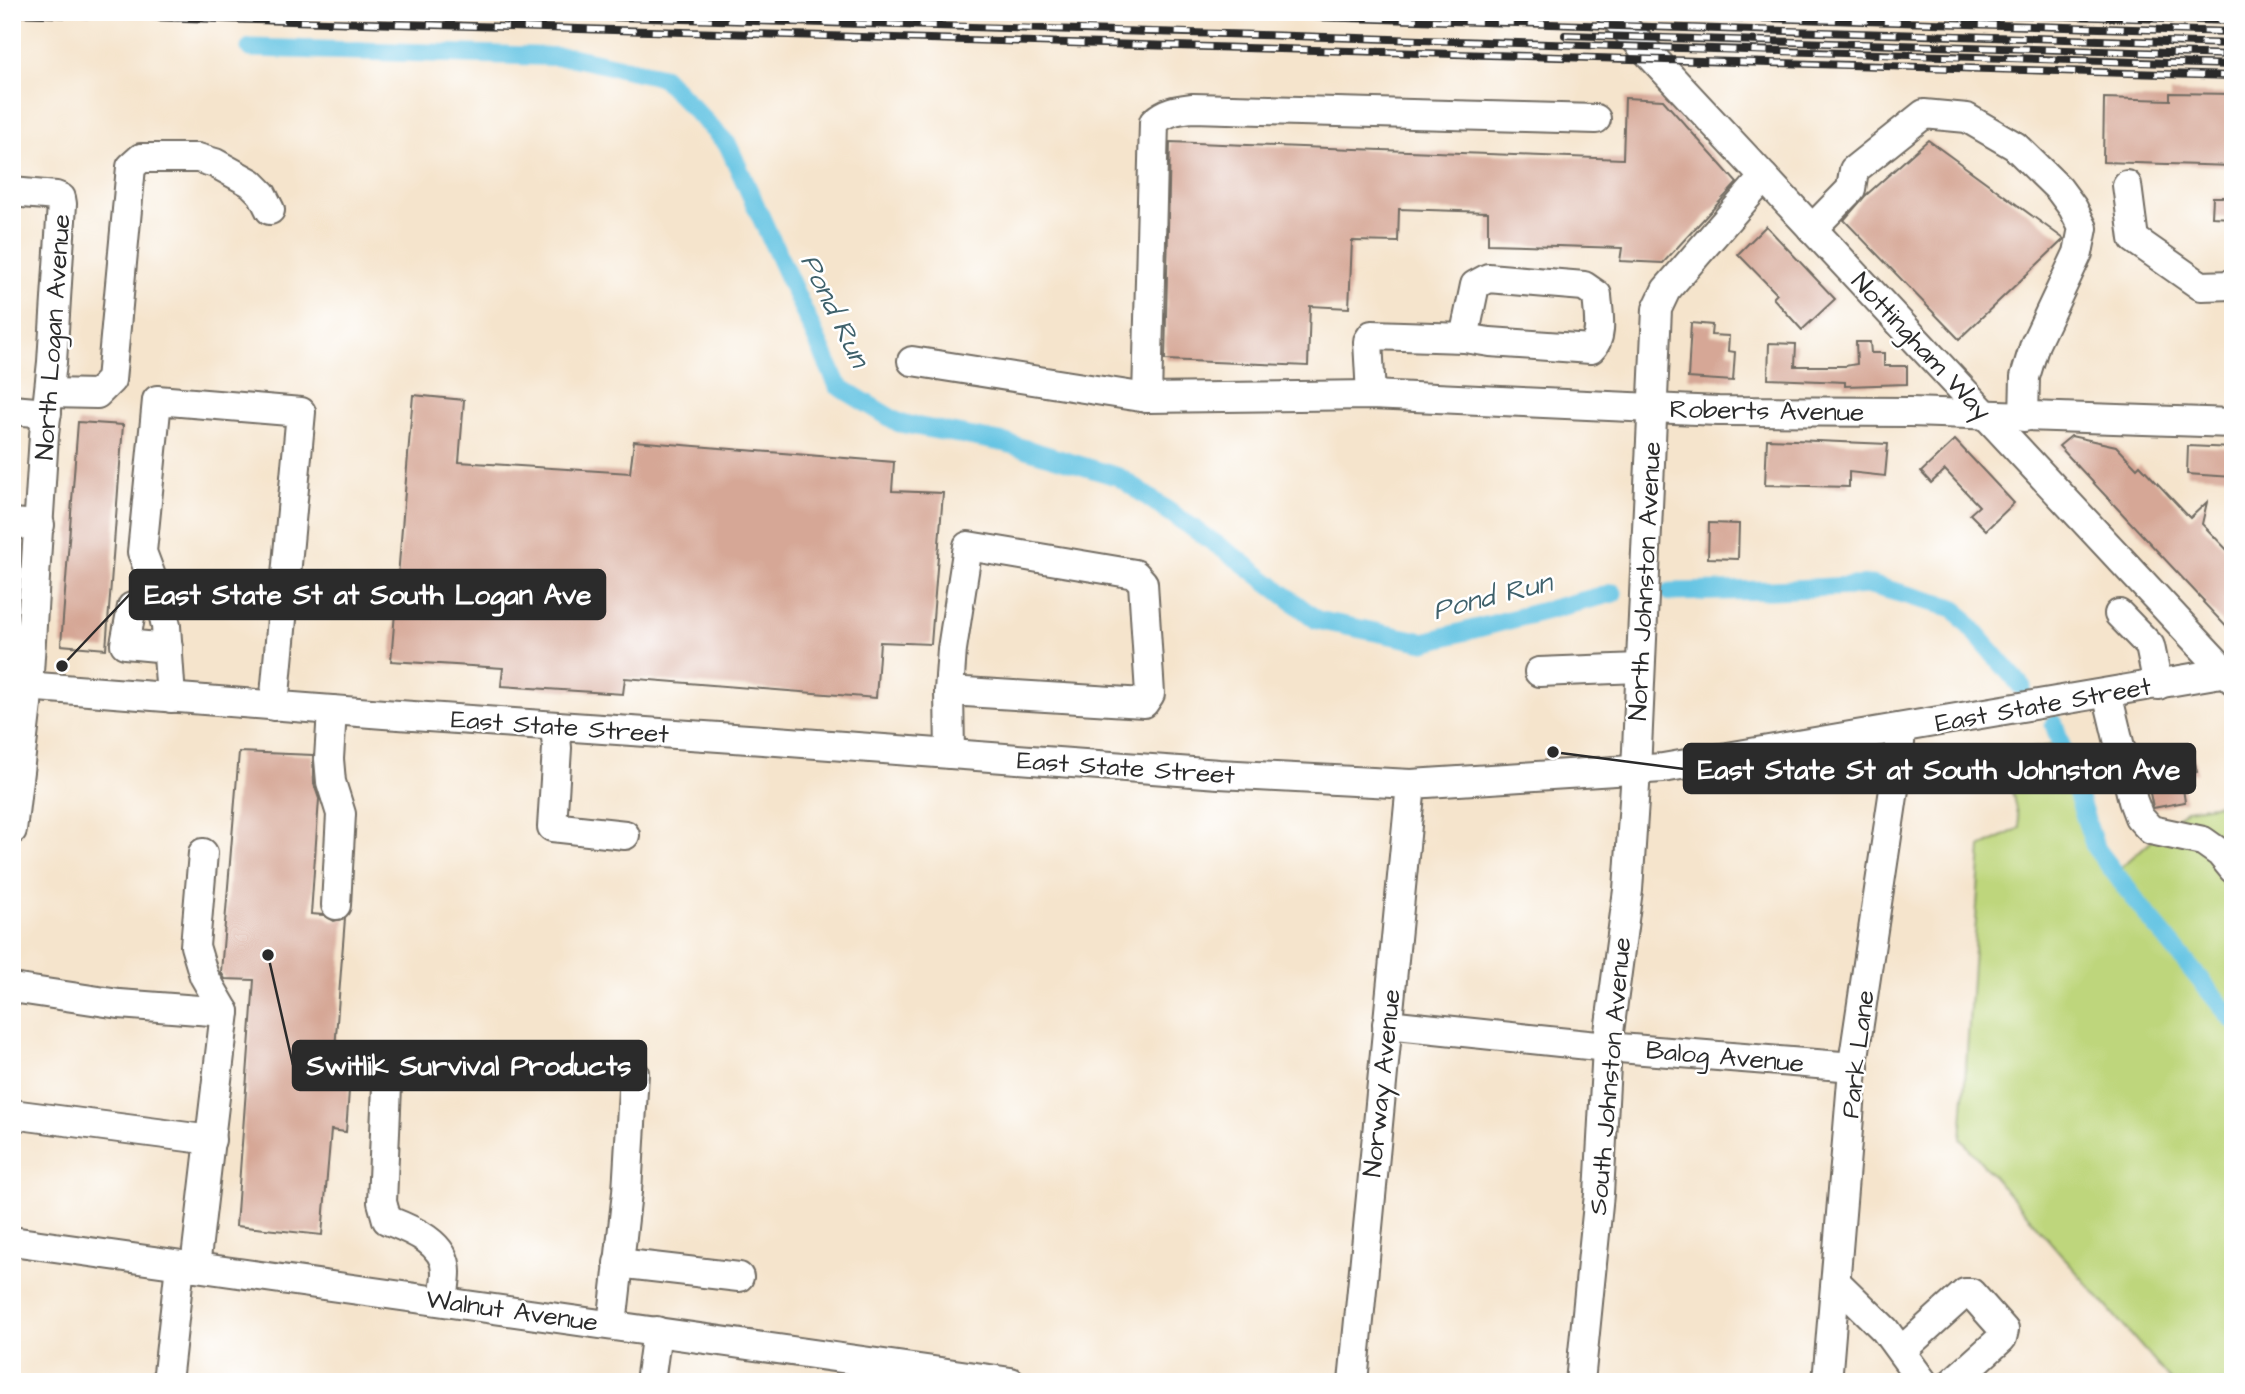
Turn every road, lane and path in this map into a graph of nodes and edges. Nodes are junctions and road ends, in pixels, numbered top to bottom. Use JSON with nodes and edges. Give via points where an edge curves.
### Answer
{"nodes":[{"id":1,"x":1610,"y":12,"type":"edge"},
{"id":2,"x":1596,"y":119,"type":"dead end"},
{"id":3,"x":1764,"y":177,"type":"junction"},
{"id":4,"x":2127,"y":185,"type":"dead end"},
{"id":5,"x":12,"y":192,"type":"edge"},
{"id":6,"x":270,"y":210,"type":"dead end"},
{"id":7,"x":1812,"y":229,"type":"junction"},
{"id":8,"x":2233,"y":285,"type":"edge"},
{"id":9,"x":1467,"y":338,"type":"junction"},
{"id":10,"x":912,"y":362,"type":"dead end"},
{"id":11,"x":1371,"y":395,"type":"junction"},
{"id":12,"x":1147,"y":398,"type":"junction"},
{"id":13,"x":48,"y":403,"type":"junction"},
{"id":14,"x":1653,"y":408,"type":"junction"},
{"id":15,"x":12,"y":410,"type":"edge"},
{"id":16,"x":1986,"y":415,"type":"junction"},
{"id":17,"x":2024,"y":417,"type":"junction"},
{"id":18,"x":2233,"y":423,"type":"edge"},
{"id":19,"x":26,"y":524,"type":"edge"},
{"id":20,"x":160,"y":600,"type":"junction"},
{"id":21,"x":2119,"y":614,"type":"dead end"},
{"id":22,"x":168,"y":648,"type":"junction"},
{"id":23,"x":1639,"y":668,"type":"junction"},
{"id":24,"x":1539,"y":672,"type":"dead end"},
{"id":25,"x":2231,"y":675,"type":"edge"},
{"id":26,"x":2158,"y":685,"type":"junction"},
{"id":27,"x":20,"y":686,"type":"edge"},
{"id":28,"x":949,"y":691,"type":"junction"},
{"id":29,"x":2108,"y":693,"type":"junction"},
{"id":30,"x":171,"y":698,"type":"junction"},
{"id":31,"x":274,"y":706,"type":"junction"},
{"id":32,"x":332,"y":710,"type":"junction"},
{"id":33,"x":555,"y":726,"type":"junction"},
{"id":34,"x":1901,"y":729,"type":"junction"},
{"id":35,"x":950,"y":754,"type":"junction"},
{"id":36,"x":1636,"y":771,"type":"junction"},
{"id":37,"x":1411,"y":784,"type":"junction"},
{"id":38,"x":12,"y":830,"type":"edge"},
{"id":39,"x":625,"y":835,"type":"dead end"},
{"id":40,"x":203,"y":853,"type":"dead end"},
{"id":41,"x":2233,"y":869,"type":"edge"},
{"id":42,"x":336,"y":905,"type":"dead end"},
{"id":43,"x":12,"y":988,"type":"edge"},
{"id":44,"x":225,"y":1012,"type":"junction"},
{"id":45,"x":1387,"y":1024,"type":"junction"},
{"id":46,"x":1607,"y":1047,"type":"junction"},
{"id":47,"x":1854,"y":1067,"type":"junction"},
{"id":48,"x":634,"y":1073,"type":"dead end"},
{"id":49,"x":387,"y":1086,"type":"dead end"},
{"id":50,"x":12,"y":1114,"type":"edge"},
{"id":51,"x":211,"y":1140,"type":"junction"},
{"id":52,"x":12,"y":1241,"type":"edge"},
{"id":53,"x":618,"y":1263,"type":"junction"},
{"id":54,"x":187,"y":1266,"type":"junction"},
{"id":55,"x":739,"y":1277,"type":"dead end"},
{"id":56,"x":1836,"y":1282,"type":"junction"},
{"id":57,"x":443,"y":1300,"type":"junction"},
{"id":58,"x":612,"y":1325,"type":"junction"},
{"id":59,"x":657,"y":1331,"type":"junction"},
{"id":60,"x":1901,"y":1351,"type":"junction"},
{"id":61,"x":879,"y":1373,"type":"edge"},
{"id":62,"x":166,"y":1382,"type":"edge"},
{"id":63,"x":650,"y":1382,"type":"edge"},
{"id":64,"x":1011,"y":1382,"type":"edge"},
{"id":65,"x":1353,"y":1382,"type":"edge"},
{"id":66,"x":1580,"y":1382,"type":"edge"},
{"id":67,"x":1827,"y":1382,"type":"edge"},
{"id":68,"x":1923,"y":1382,"type":"edge"},
{"id":69,"x":1953,"y":1382,"type":"edge"}],
"edges":[{"from":1,"to":3,"type":"street","name":"Nottingham Way"},
{"from":2,"to":12,"type":"street","via":[[1193,108],[1160,116],[1154,122]]},
{"from":3,"to":7,"type":"street","name":"Nottingham Way"},
{"from":3,"to":14,"type":"street","name":"North Johnston Avenue","via":[[1666,290],[1657,309]]},
{"from":4,"to":8,"type":"street","via":[[2134,239],[2201,286]]},
{"from":5,"to":13,"type":"street","name":"North Logan Avenue","via":[[61,198]]},
{"from":6,"to":13,"type":"street","via":[[251,183],[215,163],[198,158],[136,161],[131,167],[111,380],[97,394]]},
{"from":7,"to":16,"type":"street","name":"Nottingham Way"},
{"from":7,"to":17,"type":"street","via":[[1851,189],[1854,170],[1923,114],[1967,118],[2015,146],[2059,190],[2083,228],[2078,253],[2035,344],[2025,377]]},
{"from":9,"to":9,"type":"street","via":[[1475,285],[1488,278],[1584,286],[1597,295],[1599,320],[1591,349]]},
{"from":9,"to":11,"type":"street","via":[[1372,335],[1368,341]]},
{"from":10,"to":12,"type":"street","name":"Roberts Avenue"},
{"from":11,"to":12,"type":"street","name":"Roberts Avenue"},
{"from":11,"to":14,"type":"street","name":"Roberts Avenue"},
{"from":13,"to":15,"type":"street"},
{"from":13,"to":19,"type":"street","name":"North Logan Avenue"},
{"from":14,"to":16,"type":"street","name":"Roberts Avenue"},
{"from":14,"to":23,"type":"street","name":"North Johnston Avenue"},
{"from":16,"to":17,"type":"street","name":"Roberts Avenue"},
{"from":16,"to":25,"type":"street","name":"Nottingham Way"},
{"from":17,"to":18,"type":"street","name":"Roberts Avenue"},
{"from":19,"to":27,"type":"street","name":"North Logan Avenue"},
{"from":20,"to":22,"type":"street"},
{"from":20,"to":22,"type":"street","via":[[132,607],[125,644]]},
{"from":20,"to":31,"type":"street","via":[[142,552],[157,400],[301,412]]},
{"from":21,"to":26,"type":"street","via":[[2150,646]]},
{"from":22,"to":30,"type":"street"},
{"from":23,"to":24,"type":"street"},
{"from":23,"to":36,"type":"street","name":"North Johnston Avenue"},
{"from":25,"to":26,"type":"street","name":"East State Street"},
{"from":26,"to":29,"type":"street","name":"East State Street"},
{"from":27,"to":30,"type":"street","name":"East State Street"},
{"from":27,"to":38,"type":"street","name":"North Logan Avenue","via":[[24,738]]},
{"from":28,"to":28,"type":"street","via":[[968,546],[1135,574],[1143,583],[1150,694],[1144,703]]},
{"from":28,"to":35,"type":"street"},
{"from":29,"to":34,"type":"street","name":"East State Street"},
{"from":29,"to":41,"type":"street","via":[[2139,817],[2151,830],[2203,841]]},
{"from":30,"to":31,"type":"street","name":"East State Street"},
{"from":31,"to":32,"type":"street","name":"East State Street"},
{"from":32,"to":33,"type":"street","name":"East State Street"},
{"from":32,"to":42,"type":"street","via":[[331,782],[341,814]]},
{"from":33,"to":35,"type":"street","name":"East State Street"},
{"from":33,"to":39,"type":"street","via":[[552,827]]},
{"from":34,"to":36,"type":"street","name":"East State Street"},
{"from":34,"to":47,"type":"street","name":"Park Lane"},
{"from":35,"to":37,"type":"street","name":"East State Street"},
{"from":36,"to":37,"type":"street","name":"East State Street"},
{"from":36,"to":46,"type":"street","name":"South Johnston Avenue","via":[[1628,890]]},
{"from":37,"to":45,"type":"street","name":"Norway Avenue"},
{"from":40,"to":44,"type":"street","via":[[195,946]]},
{"from":43,"to":44,"type":"street","via":[[119,1004]]},
{"from":44,"to":51,"type":"street"},
{"from":45,"to":46,"type":"street","name":"Balog Avenue"},
{"from":45,"to":65,"type":"street","name":"Norway Avenue"},
{"from":46,"to":47,"type":"street","name":"Balog Avenue"},
{"from":46,"to":66,"type":"street","name":"South Johnston Avenue"},
{"from":47,"to":56,"type":"street","name":"Park Lane"},
{"from":48,"to":53,"type":"street"},
{"from":49,"to":57,"type":"street","via":[[382,1202],[387,1220],[436,1245],[447,1270]]},
{"from":50,"to":51,"type":"street"},
{"from":51,"to":54,"type":"street"},
{"from":52,"to":54,"type":"street","name":"Walnut Avenue"},
{"from":53,"to":55,"type":"street"},
{"from":53,"to":58,"type":"street"},
{"from":54,"to":57,"type":"street","name":"Walnut Avenue"},
{"from":54,"to":62,"type":"street"},
{"from":56,"to":60,"type":"street"},
{"from":56,"to":67,"type":"street","name":"Park Lane"},
{"from":57,"to":58,"type":"street","name":"Walnut Avenue"},
{"from":58,"to":59,"type":"street","name":"Walnut Avenue"},
{"from":59,"to":61,"type":"street","name":"Walnut Avenue"},
{"from":59,"to":63,"type":"street"},
{"from":60,"to":68,"type":"street"},
{"from":60,"to":69,"type":"street","via":[[1965,1293],[1971,1293],[2004,1330],[2002,1338]]},
{"from":61,"to":64,"type":"street","name":"Walnut Avenue"}]}
